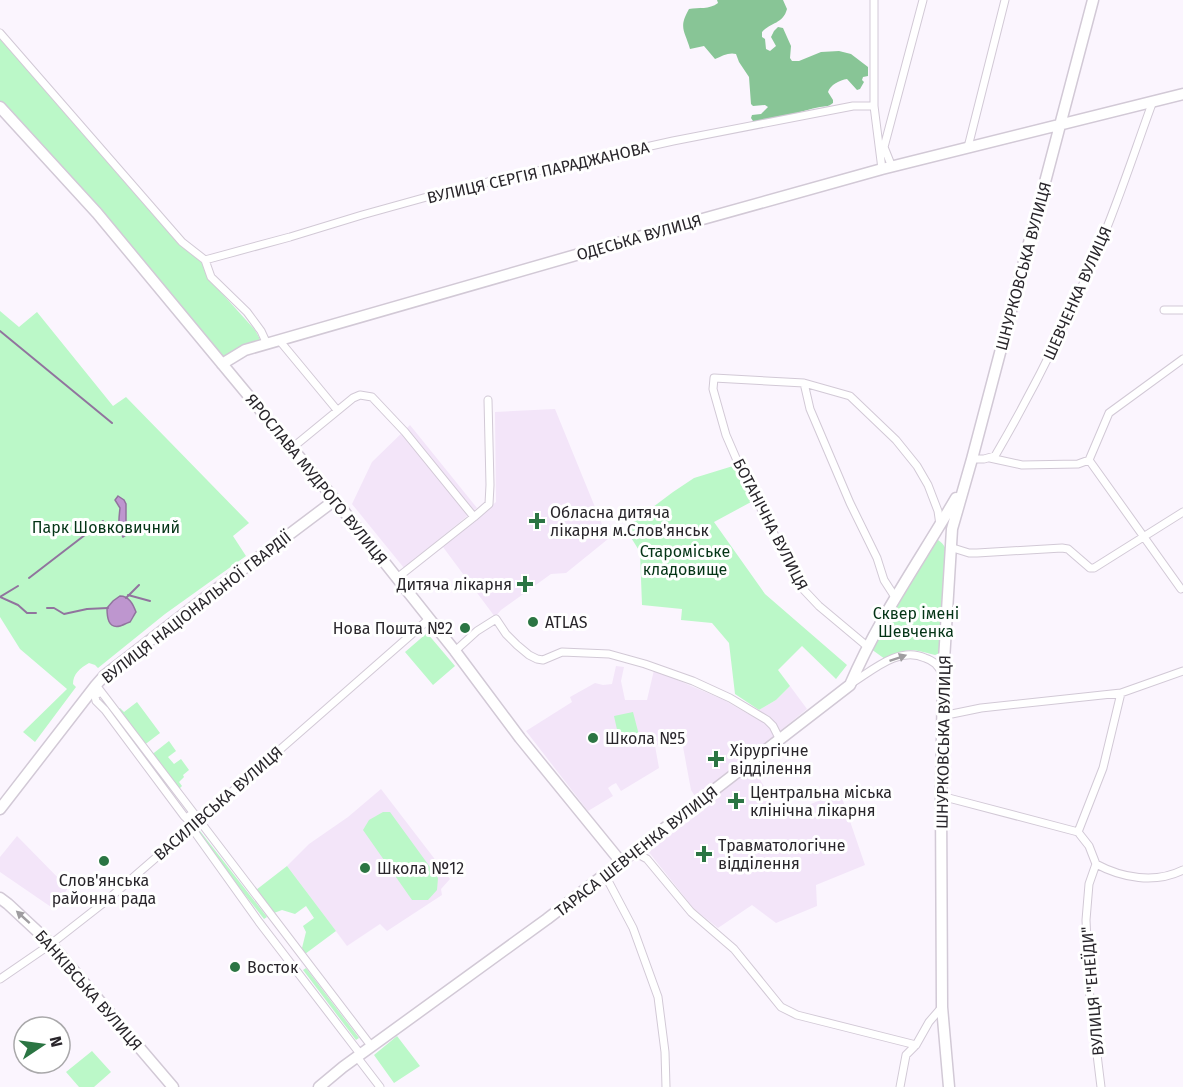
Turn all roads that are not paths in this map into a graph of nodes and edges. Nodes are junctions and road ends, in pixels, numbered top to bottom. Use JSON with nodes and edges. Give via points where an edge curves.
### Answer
{"nodes":[{"id":1,"x":874,"y":0,"type":"edge"},
{"id":2,"x":924,"y":0,"type":"edge"},
{"id":3,"x":1005,"y":0,"type":"edge"},
{"id":4,"x":1093,"y":0,"type":"edge"},
{"id":5,"x":0,"y":33,"type":"edge"},
{"id":6,"x":1183,"y":94,"type":"edge"},
{"id":7,"x":1154,"y":101,"type":"junction"},
{"id":8,"x":874,"y":106,"type":"junction"},
{"id":9,"x":0,"y":107,"type":"edge"},
{"id":10,"x":1060,"y":124,"type":"junction"},
{"id":11,"x":968,"y":147,"type":"junction"},
{"id":12,"x":887,"y":168,"type":"junction"},
{"id":13,"x":206,"y":260,"type":"junction"},
{"id":14,"x":1164,"y":310,"type":"dead end"},
{"id":15,"x":1183,"y":310,"type":"edge"},
{"id":16,"x":279,"y":340,"type":"junction"},
{"id":17,"x":267,"y":344,"type":"junction"},
{"id":18,"x":1183,"y":359,"type":"edge"},
{"id":19,"x":222,"y":364,"type":"junction"},
{"id":20,"x":804,"y":383,"type":"junction"},
{"id":21,"x":488,"y":400,"type":"dead end"},
{"id":22,"x":337,"y":410,"type":"junction"},
{"id":23,"x":292,"y":448,"type":"junction"},
{"id":24,"x":990,"y":458,"type":"junction"},
{"id":25,"x":972,"y":459,"type":"junction"},
{"id":26,"x":1089,"y":460,"type":"junction"},
{"id":27,"x":965,"y":482,"type":"junction"},
{"id":28,"x":335,"y":500,"type":"junction"},
{"id":29,"x":1183,"y":512,"type":"edge"},
{"id":30,"x":474,"y":517,"type":"junction"},
{"id":31,"x":940,"y":525,"type":"junction"},
{"id":32,"x":1144,"y":537,"type":"junction"},
{"id":33,"x":950,"y":550,"type":"junction"},
{"id":34,"x":398,"y":578,"type":"junction"},
{"id":35,"x":1181,"y":590,"type":"dead end"},
{"id":36,"x":895,"y":597,"type":"junction"},
{"id":37,"x":429,"y":619,"type":"junction"},
{"id":38,"x":868,"y":647,"type":"junction"},
{"id":39,"x":455,"y":651,"type":"junction"},
{"id":40,"x":1183,"y":670,"type":"edge"},
{"id":41,"x":943,"y":677,"type":"junction"},
{"id":42,"x":850,"y":685,"type":"junction"},
{"id":43,"x":101,"y":691,"type":"junction"},
{"id":44,"x":1121,"y":693,"type":"junction"},
{"id":45,"x":942,"y":716,"type":"junction"},
{"id":46,"x":135,"y":736,"type":"junction"},
{"id":47,"x":780,"y":740,"type":"junction"},
{"id":48,"x":128,"y":741,"type":"junction"},
{"id":49,"x":157,"y":765,"type":"junction"},
{"id":50,"x":150,"y":770,"type":"junction"},
{"id":51,"x":178,"y":792,"type":"junction"},
{"id":52,"x":941,"y":796,"type":"junction"},
{"id":53,"x":171,"y":798,"type":"junction"},
{"id":54,"x":0,"y":809,"type":"edge"},
{"id":55,"x":193,"y":813,"type":"junction"},
{"id":56,"x":199,"y":820,"type":"junction"},
{"id":57,"x":1078,"y":832,"type":"junction"},
{"id":58,"x":196,"y":834,"type":"dead end"},
{"id":59,"x":634,"y":852,"type":"junction"},
{"id":60,"x":621,"y":862,"type":"junction"},
{"id":61,"x":1096,"y":864,"type":"junction"},
{"id":62,"x":1183,"y":870,"type":"edge"},
{"id":63,"x":604,"y":875,"type":"junction"},
{"id":64,"x":0,"y":898,"type":"edge"},
{"id":65,"x":51,"y":944,"type":"junction"},
{"id":66,"x":0,"y":978,"type":"edge"},
{"id":67,"x":942,"y":1007,"type":"junction"},
{"id":68,"x":916,"y":1045,"type":"junction"},
{"id":69,"x":372,"y":1047,"type":"junction"},
{"id":70,"x":359,"y":1056,"type":"junction"},
{"id":71,"x":173,"y":1087,"type":"edge"},
{"id":72,"x":319,"y":1087,"type":"edge"},
{"id":73,"x":380,"y":1087,"type":"edge"},
{"id":74,"x":666,"y":1087,"type":"edge"},
{"id":75,"x":900,"y":1087,"type":"edge"},
{"id":76,"x":950,"y":1087,"type":"edge"},
{"id":77,"x":1101,"y":1087,"type":"edge"}],
"edges":[{"from":1,"to":8,"type":"street"},
{"from":2,"to":12,"type":"street","via":[[884,147]]},
{"from":3,"to":11,"type":"street"},
{"from":4,"to":10,"type":"street","name":"ШНУРКОВСЬКА ВУЛИЦЯ"},
{"from":5,"to":13,"type":"street","via":[[182,242]]},
{"from":6,"to":7,"type":"street","name":"ОДЕСЬКА ВУЛИЦЯ"},
{"from":7,"to":10,"type":"street","name":"ОДЕСЬКА ВУЛИЦЯ"},
{"from":7,"to":24,"type":"street","name":"ШЕВЧЕНКА ВУЛИЦЯ","via":[[1100,246],[1059,338],[1026,403],[995,456]]},
{"from":8,"to":12,"type":"street"},
{"from":8,"to":13,"type":"street","name":"ВУЛИЦЯ СЕРГІЯ ПАРАДЖАНОВА","via":[[853,106],[673,141],[452,190]]},
{"from":9,"to":19,"type":"street","name":"ЯРОСЛАВА МУДРОГО ВУЛИЦЯ","via":[[97,213]]},
{"from":10,"to":11,"type":"street","name":"ОДЕСЬКА ВУЛИЦЯ"},
{"from":10,"to":25,"type":"street","name":"ШНУРКОВСЬКА ВУЛИЦЯ"},
{"from":11,"to":12,"type":"street","name":"ОДЕСЬКА ВУЛИЦЯ"},
{"from":12,"to":16,"type":"street","name":"ОДЕСЬКА ВУЛИЦЯ"},
{"from":13,"to":17,"type":"street","via":[[211,277],[247,312]]},
{"from":14,"to":15,"type":"street"},
{"from":16,"to":17,"type":"street","name":"ОДЕСЬКА ВУЛИЦЯ"},
{"from":16,"to":22,"type":"street"},
{"from":17,"to":19,"type":"street","name":"ОДЕСЬКА ВУЛИЦЯ","via":[[245,350]]},
{"from":18,"to":26,"type":"street","via":[[1109,413]]},
{"from":19,"to":23,"type":"street","name":"ЯРОСЛАВА МУДРОГО ВУЛИЦЯ"},
{"from":20,"to":31,"type":"street","via":[[850,396],[896,440],[928,485]]},
{"from":20,"to":36,"type":"street","via":[[810,409],[884,580]]},
{"from":20,"to":38,"type":"street","name":"БОТАНІЧНА ВУЛИЦЯ","via":[[714,378],[713,389],[742,472],[802,588]]},
{"from":21,"to":30,"type":"street","via":[[489,504]]},
{"from":22,"to":23,"type":"street"},
{"from":22,"to":30,"type":"street","via":[[360,395],[372,397]]},
{"from":23,"to":28,"type":"street","name":"ЯРОСЛАВА МУДРОГО ВУЛИЦЯ"},
{"from":24,"to":25,"type":"street"},
{"from":24,"to":26,"type":"street","via":[[1022,465],[1078,464]]},
{"from":25,"to":27,"type":"street","name":"ШНУРКОВСЬКА ВУЛИЦЯ"},
{"from":26,"to":32,"type":"street"},
{"from":27,"to":31,"type":"street","name":"ТАРАСА ШЕВЧЕНКА ВУЛИЦЯ"},
{"from":27,"to":33,"type":"street","name":"ШНУРКОВСЬКА ВУЛИЦЯ"},
{"from":28,"to":34,"type":"street","name":"ЯРОСЛАВА МУДРОГО ВУЛИЦЯ"},
{"from":28,"to":43,"type":"street","name":"ВУЛИЦЯ НАЦІОНАЛЬНОЇ ГВАРДІЇ","via":[[104,676]]},
{"from":29,"to":32,"type":"street"},
{"from":30,"to":34,"type":"street"},
{"from":31,"to":36,"type":"street","name":"ТАРАСА ШЕВЧЕНКА ВУЛИЦЯ"},
{"from":32,"to":33,"type":"street","via":[[1092,568],[1062,548],[969,554]]},
{"from":32,"to":35,"type":"street"},
{"from":33,"to":41,"type":"street","name":"ШНУРКОВСЬКА ВУЛИЦЯ"},
{"from":34,"to":37,"type":"street","name":"ЯРОСЛАВА МУДРОГО ВУЛИЦЯ"},
{"from":36,"to":38,"type":"street","name":"ТАРАСА ШЕВЧЕНКА ВУЛИЦЯ"},
{"from":37,"to":39,"type":"street","name":"ЯРОСЛАВА МУДРОГО ВУЛИЦЯ"},
{"from":37,"to":56,"type":"street","name":"ВАСИЛІВСЬКА ВУЛИЦЯ"},
{"from":38,"to":42,"type":"street","name":"ТАРАСА ШЕВЧЕНКА ВУЛИЦЯ"},
{"from":39,"to":47,"type":"street","via":[[496,619],[517,645],[537,659],[562,652],[609,654],[645,664],[730,698],[767,720]]},
{"from":39,"to":60,"type":"street","name":"ЯРОСЛАВА МУДРОГО ВУЛИЦЯ"},
{"from":40,"to":44,"type":"street"},
{"from":42,"to":41,"type":"street","one_way":true,"via":[[897,656],[909,654],[932,661]]},
{"from":41,"to":45,"type":"street","name":"ШНУРКОВСЬКА ВУЛИЦЯ"},
{"from":42,"to":47,"type":"street","name":"ТАРАСА ШЕВЧЕНКА ВУЛИЦЯ"},
{"from":43,"to":46,"type":"street"},
{"from":43,"to":48,"type":"street","via":[[95,696],[97,702]]},
{"from":43,"to":54,"type":"street","name":"ВУЛИЦЯ НАЦІОНАЛЬНОЇ ГВАРДІЇ"},
{"from":44,"to":45,"type":"street"},
{"from":44,"to":57,"type":"street","via":[[1103,768]]},
{"from":45,"to":52,"type":"street","name":"ШНУРКОВСЬКА ВУЛИЦЯ"},
{"from":46,"to":48,"type":"street"},
{"from":46,"to":49,"type":"street"},
{"from":47,"to":59,"type":"street","name":"ТАРАСА ШЕВЧЕНКА ВУЛИЦЯ"},
{"from":48,"to":50,"type":"street"},
{"from":49,"to":50,"type":"street"},
{"from":49,"to":51,"type":"street"},
{"from":50,"to":53,"type":"street"},
{"from":51,"to":53,"type":"street"},
{"from":51,"to":55,"type":"street"},
{"from":52,"to":57,"type":"street"},
{"from":52,"to":67,"type":"street","name":"ШНУРКОВСЬКА ВУЛИЦЯ"},
{"from":53,"to":55,"type":"street","via":[[186,818]]},
{"from":55,"to":56,"type":"street"},
{"from":56,"to":65,"type":"street","name":"ВАСИЛІВСЬКА ВУЛИЦЯ"},
{"from":56,"to":69,"type":"street"},
{"from":57,"to":61,"type":"street"},
{"from":58,"to":70,"type":"street"},
{"from":59,"to":60,"type":"street","name":"ТАРАСА ШЕВЧЕНКА ВУЛИЦЯ"},
{"from":59,"to":68,"type":"street","via":[[646,859],[691,912],[734,949],[781,1007],[797,1015]]},
{"from":60,"to":63,"type":"street","name":"ТАРАСА ШЕВЧЕНКА ВУЛИЦЯ"},
{"from":61,"to":62,"type":"street","via":[[1115,873],[1146,878]]},
{"from":61,"to":77,"type":"street","name":"ВУЛИЦЯ \"ЕНЕЇДИ\"","via":[[1089,884],[1086,920],[1089,989]]},
{"from":63,"to":69,"type":"street","name":"ТАРАСА ШЕВЧЕНКА ВУЛИЦЯ"},
{"from":63,"to":74,"type":"street","via":[[633,928],[658,997]]},
{"from":65,"to":64,"type":"street","name":"БАНКІВСЬКА ВУЛИЦЯ","one_way":true},
{"from":65,"to":66,"type":"street","name":"ВАСИЛІВСЬКА ВУЛИЦЯ"},
{"from":65,"to":71,"type":"street","name":"БАНКІВСЬКА ВУЛИЦЯ"},
{"from":67,"to":68,"type":"street"},
{"from":67,"to":76,"type":"street","name":"ШНУРКОВСЬКА ВУЛИЦЯ"},
{"from":68,"to":75,"type":"street","via":[[906,1055]]},
{"from":69,"to":70,"type":"street","name":"ТАРАСА ШЕВЧЕНКА ВУЛИЦЯ"},
{"from":70,"to":72,"type":"street","name":"ТАРАСА ШЕВЧЕНКА ВУЛИЦЯ"},
{"from":70,"to":73,"type":"street"}]}
